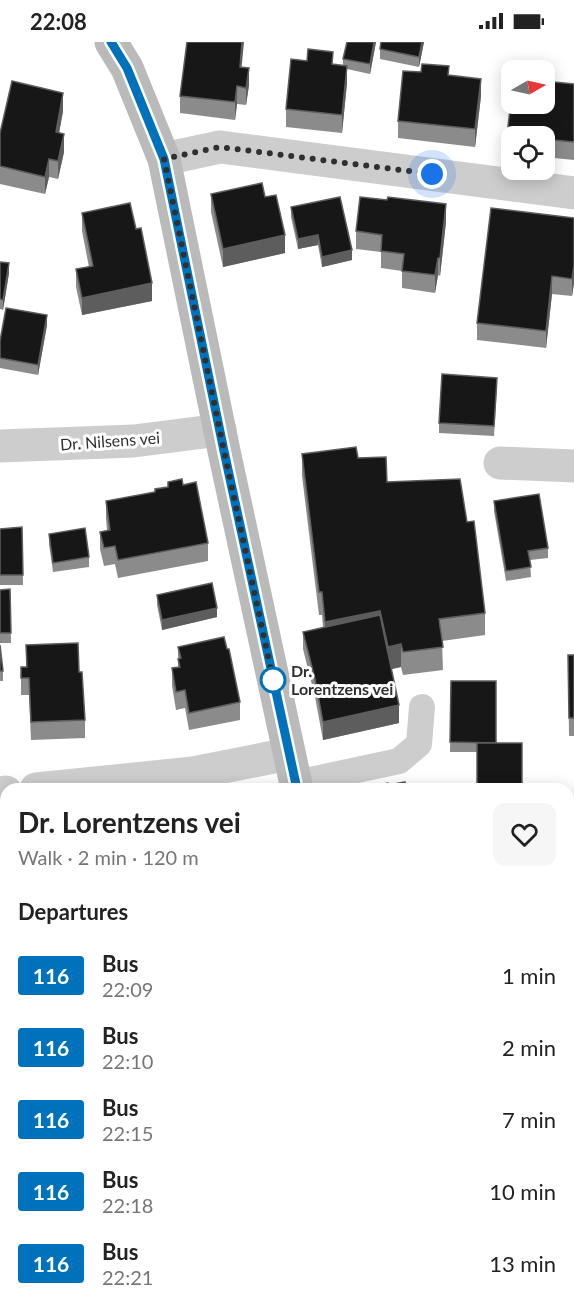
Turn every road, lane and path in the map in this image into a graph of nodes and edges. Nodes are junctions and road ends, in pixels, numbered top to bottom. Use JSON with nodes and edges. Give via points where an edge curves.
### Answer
{"nodes":[{"id":1,"x":111,"y":42,"type":"edge"},
{"id":2,"x":164,"y":159,"type":"junction"},
{"id":3,"x":574,"y":193,"type":"edge"},
{"id":4,"x":220,"y":430,"type":"junction"},
{"id":5,"x":0,"y":446,"type":"edge"},
{"id":6,"x":500,"y":464,"type":"dead end"},
{"id":7,"x":574,"y":466,"type":"edge"},
{"id":8,"x":422,"y":707,"type":"dead end"},
{"id":9,"x":294,"y":776,"type":"edge"},
{"id":10,"x":95,"y":783,"type":"edge"}],
"edges":[{"from":1,"to":2,"type":"main road","via":[[127,68]]},
{"from":2,"to":3,"type":"street","via":[[220,147]]},
{"from":2,"to":4,"type":"main road"},
{"from":4,"to":5,"type":"street","name":"Dr. Nilsens vei","via":[[134,441]]},
{"from":4,"to":9,"type":"main road"},
{"from":6,"to":7,"type":"street"},
{"from":8,"to":9,"type":"lane","via":[[419,744],[399,761]]},
{"from":9,"to":10,"type":"street","via":[[193,773]]}]}
